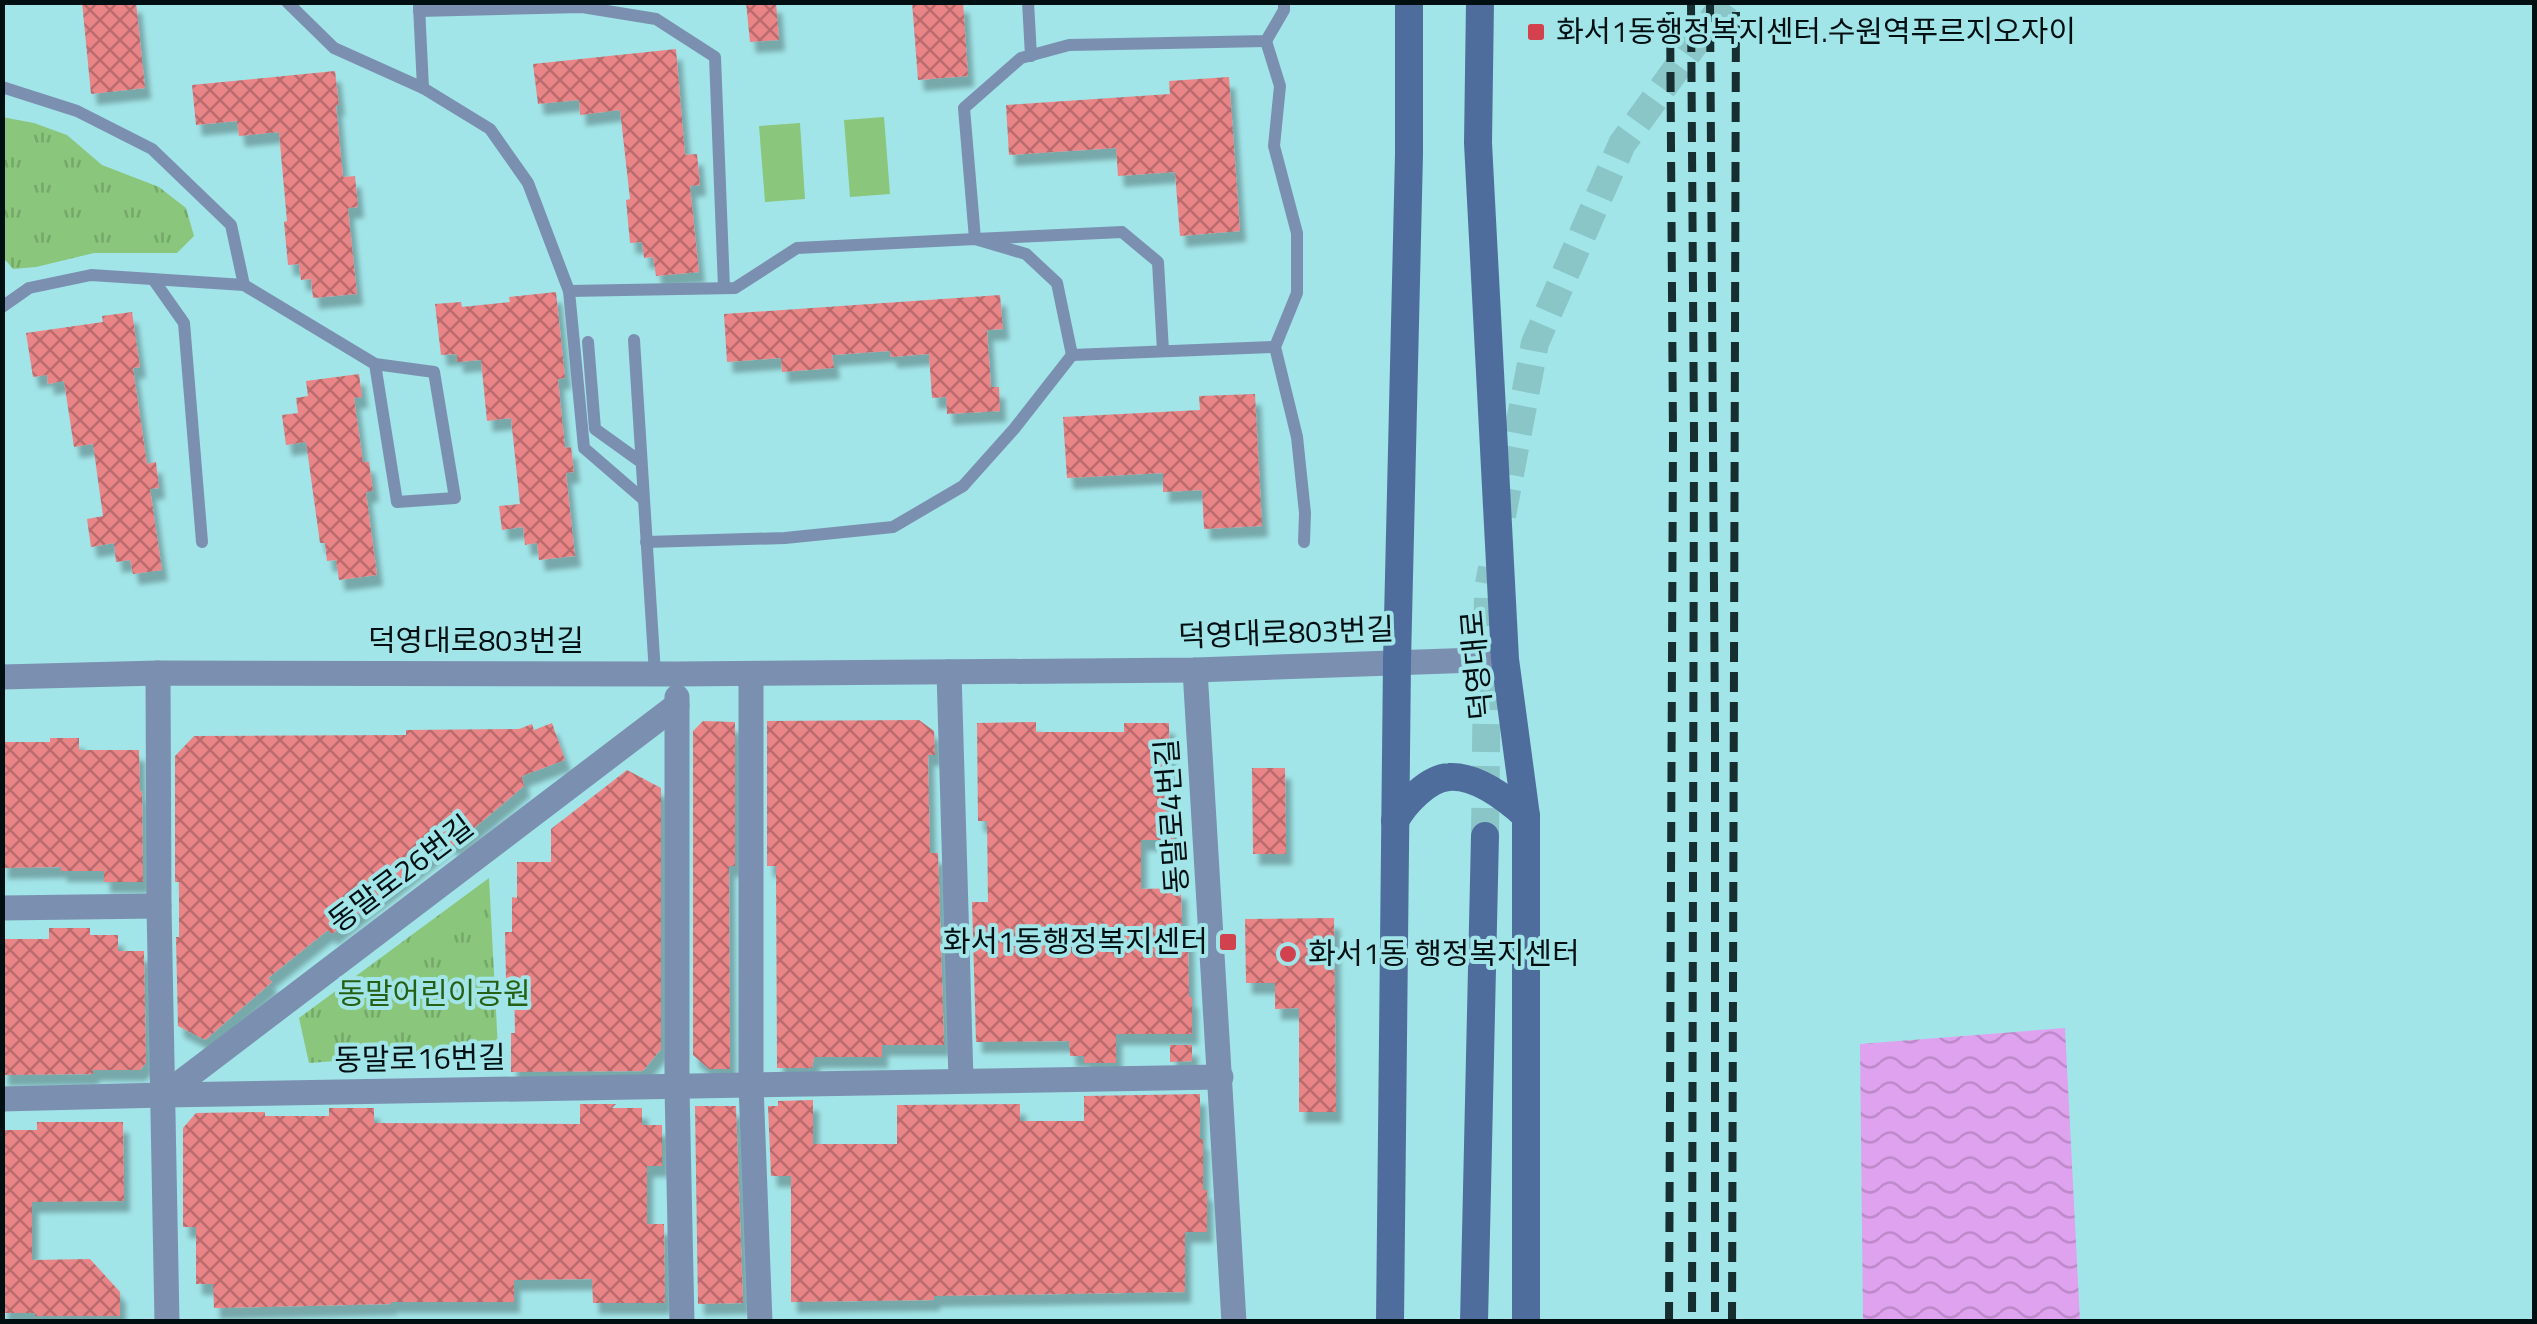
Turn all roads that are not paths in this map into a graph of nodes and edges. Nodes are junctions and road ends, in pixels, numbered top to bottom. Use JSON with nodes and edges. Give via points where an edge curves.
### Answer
{"nodes":[{"id":1,"x":287,"y":2,"type":"edge"},
{"id":2,"x":1028,"y":2,"type":"edge"},
{"id":3,"x":1284,"y":2,"type":"edge"},
{"id":4,"x":1409,"y":2,"type":"edge"},
{"id":5,"x":1480,"y":2,"type":"edge"},
{"id":6,"x":419,"y":6,"type":"edge"},
{"id":7,"x":1266,"y":41,"type":"junction"},
{"id":8,"x":1032,"y":56,"type":"junction"},
{"id":9,"x":2,"y":87,"type":"edge"},
{"id":10,"x":423,"y":88,"type":"junction"},
{"id":11,"x":975,"y":239,"type":"junction"},
{"id":12,"x":153,"y":279,"type":"junction"},
{"id":13,"x":244,"y":285,"type":"junction"},
{"id":14,"x":724,"y":288,"type":"junction"},
{"id":15,"x":569,"y":290,"type":"junction"},
{"id":16,"x":2,"y":307,"type":"edge"},
{"id":17,"x":634,"y":340,"type":"dead end"},
{"id":18,"x":588,"y":342,"type":"dead end"},
{"id":19,"x":1275,"y":347,"type":"junction"},
{"id":20,"x":1164,"y":352,"type":"junction"},
{"id":21,"x":1072,"y":355,"type":"junction"},
{"id":22,"x":376,"y":364,"type":"junction"},
{"id":23,"x":641,"y":462,"type":"junction"},
{"id":24,"x":644,"y":499,"type":"junction"},
{"id":25,"x":202,"y":542,"type":"dead end"},
{"id":26,"x":646,"y":542,"type":"junction"},
{"id":27,"x":1304,"y":542,"type":"dead end"},
{"id":28,"x":1505,"y":659,"type":"junction"},
{"id":29,"x":1397,"y":661,"type":"junction"},
{"id":30,"x":1195,"y":670,"type":"junction"},
{"id":31,"x":949,"y":672,"type":"junction"},
{"id":32,"x":158,"y":673,"type":"junction"},
{"id":33,"x":666,"y":674,"type":"junction"},
{"id":34,"x":751,"y":674,"type":"junction"},
{"id":35,"x":2,"y":677,"type":"edge"},
{"id":36,"x":677,"y":705,"type":"junction"},
{"id":37,"x":1526,"y":816,"type":"junction"},
{"id":38,"x":1396,"y":821,"type":"junction"},
{"id":39,"x":1485,"y":836,"type":"tunnel mouth"},
{"id":40,"x":159,"y":906,"type":"junction"},
{"id":41,"x":2,"y":908,"type":"edge"},
{"id":42,"x":1221,"y":1077,"type":"junction"},
{"id":43,"x":961,"y":1080,"type":"junction"},
{"id":44,"x":750,"y":1085,"type":"junction"},
{"id":45,"x":677,"y":1088,"type":"junction"},
{"id":46,"x":164,"y":1095,"type":"junction"},
{"id":47,"x":2,"y":1099,"type":"edge"},
{"id":48,"x":168,"y":1322,"type":"edge"},
{"id":49,"x":682,"y":1322,"type":"edge"},
{"id":50,"x":760,"y":1322,"type":"edge"},
{"id":51,"x":1234,"y":1322,"type":"edge"},
{"id":52,"x":1390,"y":1322,"type":"edge"},
{"id":53,"x":1474,"y":1322,"type":"edge"},
{"id":54,"x":1526,"y":1322,"type":"edge"}],
"edges":[{"from":1,"to":10,"type":"lane","via":[[334,48]]},
{"from":2,"to":8,"type":"lane"},
{"from":3,"to":7,"type":"lane"},
{"from":4,"to":29,"type":"main road"},
{"from":5,"to":28,"type":"main road","name":"덕영대로","via":[[1478,143]]},
{"from":6,"to":10,"type":"lane"},
{"from":6,"to":14,"type":"lane","via":[[582,7],[656,19],[715,57]]},
{"from":7,"to":8,"type":"lane","via":[[1069,46]]},
{"from":7,"to":19,"type":"lane","via":[[1280,86],[1274,146],[1297,233],[1296,293]]},
{"from":8,"to":11,"type":"lane","via":[[1020,58],[964,108]]},
{"from":9,"to":13,"type":"lane","via":[[77,111],[152,149],[231,224]]},
{"from":10,"to":15,"type":"lane","via":[[490,129],[528,183]]},
{"from":11,"to":14,"type":"lane","via":[[796,248],[736,288]]},
{"from":11,"to":20,"type":"lane","via":[[1122,232],[1158,262]]},
{"from":11,"to":21,"type":"lane","via":[[1026,254],[1057,283]]},
{"from":12,"to":13,"type":"lane"},
{"from":12,"to":16,"type":"lane","via":[[90,275],[29,288]]},
{"from":12,"to":25,"type":"lane","via":[[184,323]]},
{"from":13,"to":22,"type":"lane"},
{"from":14,"to":15,"type":"lane"},
{"from":15,"to":24,"type":"lane","via":[[584,448]]},
{"from":17,"to":23,"type":"lane"},
{"from":18,"to":23,"type":"lane","via":[[596,429]]},
{"from":19,"to":20,"type":"lane"},
{"from":19,"to":27,"type":"lane","via":[[1298,437]]},
{"from":20,"to":21,"type":"lane"},
{"from":21,"to":26,"type":"lane","via":[[963,486],[893,527]]},
{"from":22,"to":22,"type":"lane","via":[[434,372],[455,498],[397,502]]},
{"from":23,"to":24,"type":"lane"},
{"from":24,"to":26,"type":"lane"},
{"from":26,"to":33,"type":"lane"},
{"from":28,"to":29,"type":"street","name":"덕영대로803번길"},
{"from":28,"to":37,"type":"main road","name":"덕영대로"},
{"from":29,"to":30,"type":"street","name":"덕영대로803번길"},
{"from":29,"to":38,"type":"main road"},
{"from":30,"to":31,"type":"street","name":"덕영대로803번길"},
{"from":30,"to":42,"type":"street","name":"동말로4번길"},
{"from":31,"to":34,"type":"street","name":"덕영대로803번길"},
{"from":31,"to":43,"type":"street"},
{"from":32,"to":33,"type":"street","name":"덕영대로803번길"},
{"from":32,"to":35,"type":"street","name":"덕영대로803번길"},
{"from":32,"to":40,"type":"street"},
{"from":33,"to":34,"type":"street","name":"덕영대로803번길"},
{"from":33,"to":36,"type":"street"},
{"from":34,"to":44,"type":"street"},
{"from":36,"to":45,"type":"street"},
{"from":36,"to":46,"type":"street","name":"동말로26번길"},
{"from":37,"to":38,"type":"main road","via":[[1478,782],[1448,776],[1413,797]]},
{"from":37,"to":54,"type":"main road","name":"덕영대로"},
{"from":38,"to":52,"type":"main road"},
{"from":39,"to":53,"type":"main road"},
{"from":40,"to":41,"type":"street"},
{"from":40,"to":46,"type":"street"},
{"from":42,"to":43,"type":"street"},
{"from":42,"to":51,"type":"street","name":"동말로4번길"},
{"from":43,"to":44,"type":"street","name":"동말로16번길"},
{"from":44,"to":45,"type":"street","name":"동말로16번길"},
{"from":44,"to":50,"type":"street"},
{"from":45,"to":46,"type":"street","name":"동말로16번길"},
{"from":45,"to":49,"type":"street"},
{"from":46,"to":47,"type":"street"},
{"from":46,"to":48,"type":"street"}]}
